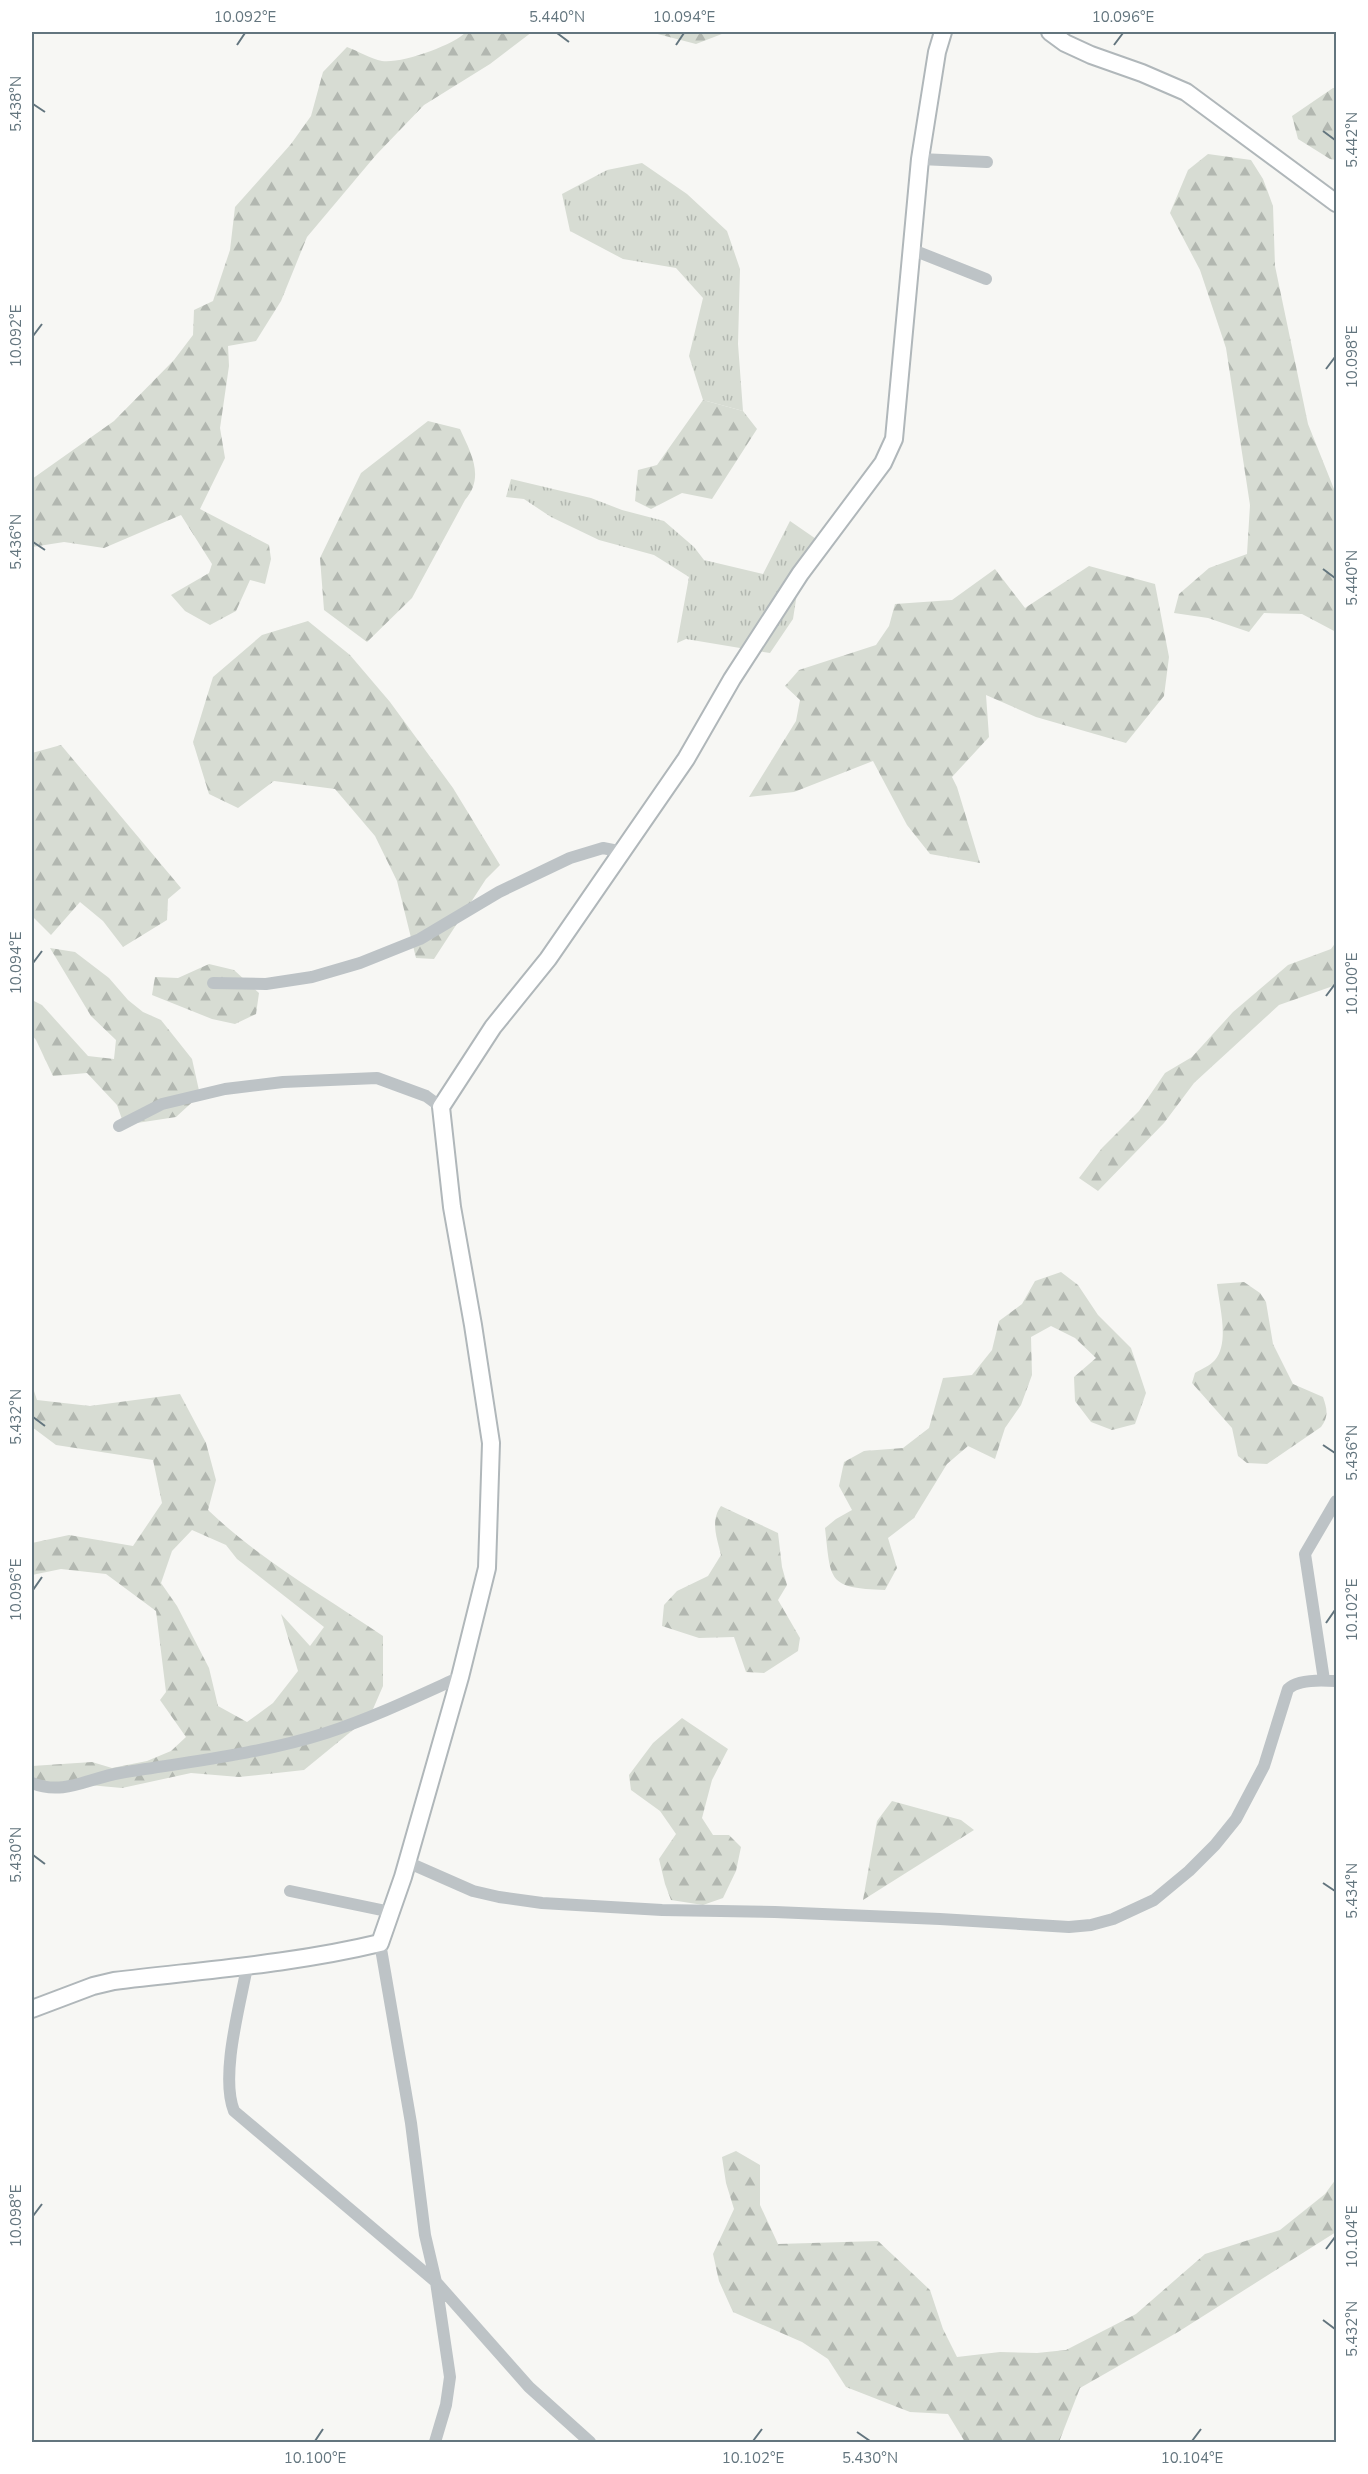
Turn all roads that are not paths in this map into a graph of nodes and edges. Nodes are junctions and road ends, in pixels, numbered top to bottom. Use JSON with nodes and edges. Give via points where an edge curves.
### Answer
{"nodes":[{"id":1,"x":943,"y":32,"type":"edge"},
{"id":2,"x":1050,"y":32,"type":"edge"},
{"id":3,"x":920,"y":159,"type":"junction"},
{"id":4,"x":987,"y":162,"type":"dead end"},
{"id":5,"x":1336,"y":203,"type":"edge"},
{"id":6,"x":913,"y":250,"type":"junction"},
{"id":7,"x":986,"y":279,"type":"dead end"},
{"id":8,"x":623,"y":852,"type":"junction"},
{"id":9,"x":213,"y":983,"type":"dead end"},
{"id":10,"x":441,"y":1107,"type":"junction"},
{"id":11,"x":119,"y":1126,"type":"dead end"},
{"id":12,"x":1336,"y":1501,"type":"edge"},
{"id":13,"x":460,"y":1677,"type":"junction"},
{"id":14,"x":1330,"y":1681,"type":"edge"},
{"id":15,"x":32,"y":1783,"type":"edge"},
{"id":16,"x":407,"y":1862,"type":"junction"},
{"id":17,"x":290,"y":1891,"type":"dead end"},
{"id":18,"x":391,"y":1912,"type":"junction"},
{"id":19,"x":380,"y":1943,"type":"junction"},
{"id":20,"x":247,"y":1967,"type":"junction"},
{"id":21,"x":32,"y":2009,"type":"edge"},
{"id":22,"x":436,"y":2282,"type":"junction"},
{"id":23,"x":435,"y":2442,"type":"edge"},
{"id":24,"x":590,"y":2442,"type":"edge"}],
"edges":[{"from":1,"to":3,"type":"street"},
{"from":2,"to":5,"type":"street","via":[[1091,56],[1186,92]]},
{"from":3,"to":4,"type":"street"},
{"from":3,"to":6,"type":"street"},
{"from":6,"to":7,"type":"street"},
{"from":6,"to":8,"type":"street","via":[[894,439],[800,574],[686,759]]},
{"from":8,"to":9,"type":"street","via":[[603,848],[570,858],[498,892],[420,939],[360,963],[312,977],[266,984]]},
{"from":8,"to":10,"type":"street","via":[[548,959],[493,1027]]},
{"from":10,"to":11,"type":"street","via":[[426,1096],[377,1078],[283,1082],[225,1089],[162,1104]]},
{"from":10,"to":13,"type":"street","via":[[452,1207],[491,1443],[487,1568]]},
{"from":12,"to":14,"type":"street","via":[[1305,1554]]},
{"from":13,"to":15,"type":"street","via":[[325,1733],[217,1759],[116,1774],[62,1789]]},
{"from":13,"to":16,"type":"street"},
{"from":14,"to":16,"type":"street","via":[[1288,1689],[1264,1766],[1241,1811],[1215,1845],[1154,1900],[1091,1925],[662,1911],[542,1903],[473,1891]]},
{"from":16,"to":18,"type":"street"},
{"from":17,"to":18,"type":"street"},
{"from":18,"to":19,"type":"street"},
{"from":19,"to":20,"type":"street","via":[[331,1955]]},
{"from":19,"to":22,"type":"street","via":[[411,2123],[425,2235]]},
{"from":20,"to":21,"type":"street","via":[[93,1986]]},
{"from":20,"to":22,"type":"street","via":[[230,2071],[230,2102],[234,2111]]},
{"from":22,"to":23,"type":"street","via":[[450,2377]]},
{"from":22,"to":24,"type":"street","via":[[529,2387]]}]}
